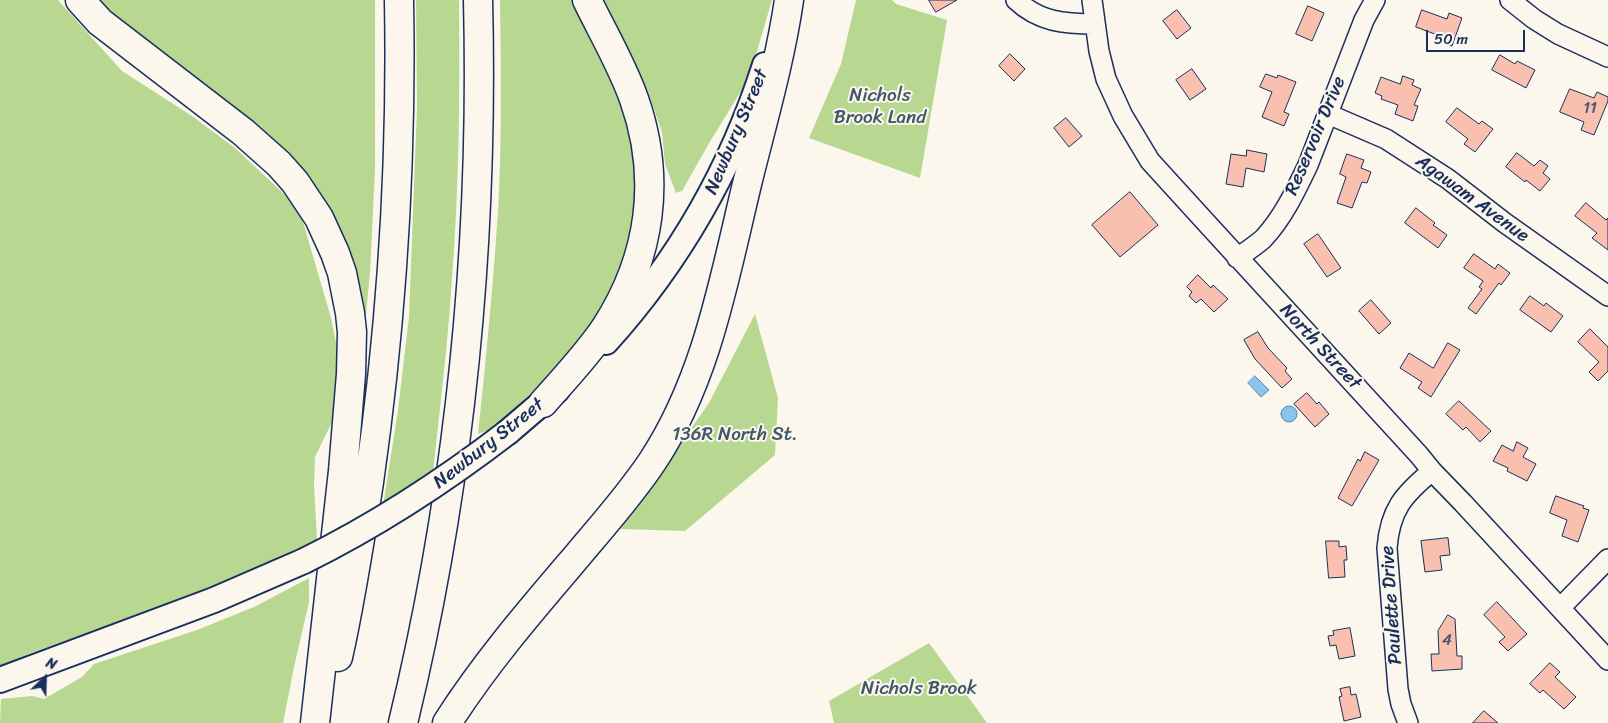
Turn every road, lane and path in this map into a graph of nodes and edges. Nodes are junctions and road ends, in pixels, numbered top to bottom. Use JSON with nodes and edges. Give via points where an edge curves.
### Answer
{"nodes":[{"id":1,"x":80,"y":0,"type":"edge"},
{"id":2,"x":399,"y":0,"type":"edge"},
{"id":3,"x":478,"y":0,"type":"edge"},
{"id":4,"x":587,"y":0,"type":"edge"},
{"id":5,"x":785,"y":0,"type":"edge"},
{"id":6,"x":789,"y":0,"type":"edge"},
{"id":7,"x":1016,"y":0,"type":"edge"},
{"id":8,"x":1092,"y":0,"type":"edge"},
{"id":9,"x":1375,"y":0,"type":"edge"},
{"id":10,"x":1510,"y":0,"type":"edge"},
{"id":11,"x":1095,"y":24,"type":"junction"},
{"id":12,"x":1608,"y":57,"type":"edge"},
{"id":13,"x":1328,"y":114,"type":"junction"},
{"id":14,"x":1237,"y":258,"type":"junction"},
{"id":15,"x":1608,"y":296,"type":"edge"},
{"id":16,"x":543,"y":402,"type":"junction"},
{"id":17,"x":1432,"y":471,"type":"junction"},
{"id":18,"x":361,"y":531,"type":"junction"},
{"id":19,"x":1608,"y":559,"type":"edge"},
{"id":20,"x":1560,"y":608,"type":"junction"},
{"id":21,"x":1608,"y":660,"type":"edge"},
{"id":22,"x":1,"y":679,"type":"edge"},
{"id":23,"x":315,"y":723,"type":"edge"},
{"id":24,"x":323,"y":723,"type":"edge"},
{"id":25,"x":404,"y":723,"type":"edge"},
{"id":26,"x":448,"y":723,"type":"edge"},
{"id":27,"x":1408,"y":723,"type":"edge"}],
"edges":[{"from":1,"to":23,"type":"highway","via":[[100,22],[243,132],[279,164],[319,218],[342,273],[352,332],[351,374]]},
{"from":2,"to":18,"type":"highway","via":[[394,253],[380,399]]},
{"from":3,"to":25,"type":"highway","via":[[478,158],[464,359],[440,543]]},
{"from":4,"to":16,"type":"highway","via":[[626,78],[640,120],[649,164],[649,207],[636,270],[617,309],[588,352]]},
{"from":5,"to":16,"type":"main road","name":"Newbury Street","via":[[744,126],[696,222],[629,315],[581,368]]},
{"from":6,"to":26,"type":"highway","via":[[777,65],[713,322],[684,404],[661,448],[632,491],[503,644]]},
{"from":7,"to":11,"type":"street","via":[[1043,18],[1073,24]]},
{"from":8,"to":11,"type":"street","name":"North Street"},
{"from":9,"to":13,"type":"street","name":"Reservoir Drive","via":[[1364,20]]},
{"from":10,"to":12,"type":"street","via":[[1558,34]]},
{"from":11,"to":14,"type":"street","name":"North Street","via":[[1106,79],[1133,134],[1150,161]]},
{"from":13,"to":14,"type":"street","name":"Reservoir Drive","via":[[1308,165],[1279,218],[1261,240]]},
{"from":13,"to":15,"type":"street","name":"Agawam Avenue","via":[[1386,139],[1434,170]]},
{"from":14,"to":17,"type":"street","name":"North Street"},
{"from":16,"to":18,"type":"main road","name":"Newbury Street","bridge":true,"via":[[451,475]]},
{"from":17,"to":20,"type":"street","name":"North Street"},
{"from":17,"to":27,"type":"street","name":"Paulette Drive","via":[[1400,504],[1388,530],[1398,689]]},
{"from":18,"to":22,"type":"main road","name":"Newbury Street","bridge":true,"via":[[304,561],[214,600]]},
{"from":18,"to":24,"type":"highway"},
{"from":19,"to":20,"type":"street"},
{"from":20,"to":21,"type":"street","name":"North Street"}]}
